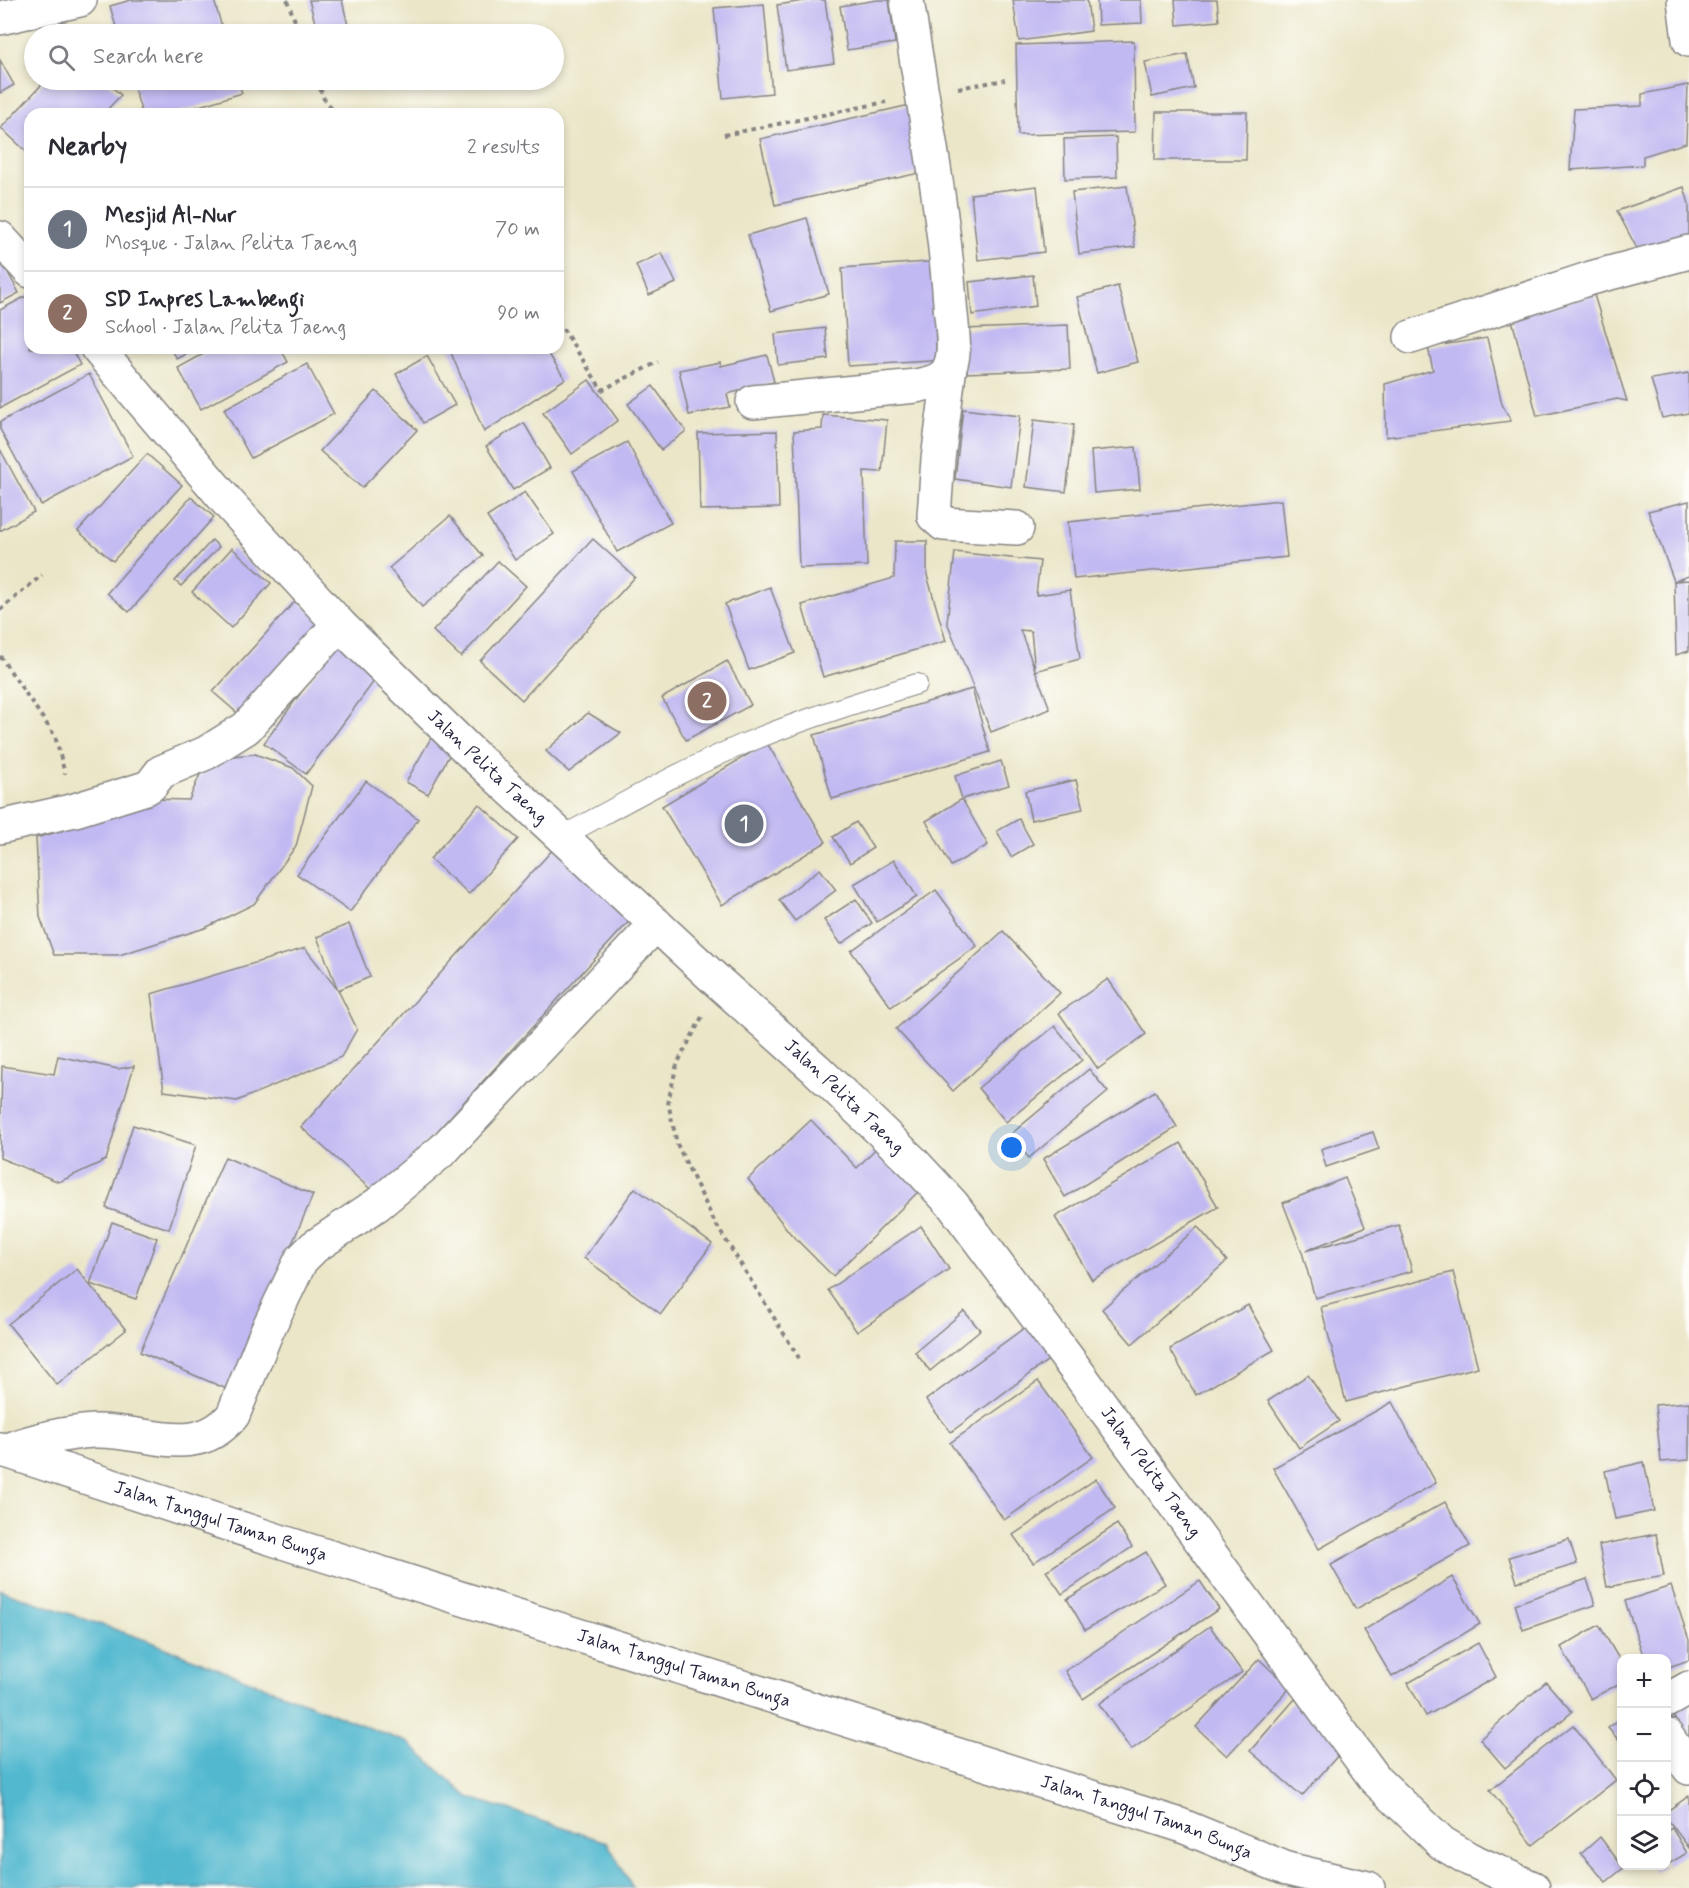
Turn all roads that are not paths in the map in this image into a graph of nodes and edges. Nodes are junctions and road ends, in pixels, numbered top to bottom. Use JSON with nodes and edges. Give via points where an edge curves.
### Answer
{"nodes":[{"id":1,"x":80,"y":0,"type":"edge"},
{"id":2,"x":907,"y":0,"type":"edge"},
{"id":3,"x":1684,"y":0,"type":"edge"},
{"id":4,"x":0,"y":18,"type":"edge"},
{"id":5,"x":1689,"y":40,"type":"edge"},
{"id":6,"x":0,"y":238,"type":"edge"},
{"id":7,"x":1689,"y":252,"type":"edge"},
{"id":8,"x":24,"y":264,"type":"edge"},
{"id":9,"x":1411,"y":337,"type":"dead end"},
{"id":10,"x":102,"y":354,"type":"edge"},
{"id":11,"x":950,"y":366,"type":"junction"},
{"id":12,"x":753,"y":402,"type":"dead end"},
{"id":13,"x":1017,"y":528,"type":"dead end"},
{"id":14,"x":339,"y":624,"type":"junction"},
{"id":15,"x":917,"y":684,"type":"dead end"},
{"id":16,"x":0,"y":827,"type":"edge"},
{"id":17,"x":563,"y":836,"type":"junction"},
{"id":18,"x":656,"y":924,"type":"junction"},
{"id":19,"x":2,"y":1450,"type":"edge"},
{"id":20,"x":1689,"y":1688,"type":"edge"},
{"id":21,"x":1671,"y":1698,"type":"edge"},
{"id":22,"x":1671,"y":1742,"type":"edge"},
{"id":23,"x":1689,"y":1768,"type":"edge"},
{"id":24,"x":1519,"y":1886,"type":"edge"},
{"id":25,"x":1368,"y":1888,"type":"edge"}],
"edges":[{"from":1,"to":4,"type":"street"},
{"from":2,"to":11,"type":"street","via":[[946,241]]},
{"from":3,"to":5,"type":"street"},
{"from":6,"to":8,"type":"street"},
{"from":7,"to":9,"type":"street","via":[[1591,278]]},
{"from":10,"to":14,"type":"street","name":"Jalan Pelita Taeng","via":[[230,505]]},
{"from":11,"to":12,"type":"street","via":[[945,375],[916,386]]},
{"from":11,"to":13,"type":"street","via":[[934,516],[943,524]]},
{"from":14,"to":16,"type":"street","via":[[246,728],[206,753],[161,772],[146,788]]},
{"from":14,"to":17,"type":"street","name":"Jalan Pelita Taeng"},
{"from":15,"to":17,"type":"lane","via":[[813,716],[738,746]]},
{"from":17,"to":18,"type":"street","name":"Jalan Pelita Taeng"},
{"from":18,"to":19,"type":"street","via":[[444,1149],[378,1204],[314,1246],[301,1260],[233,1415],[225,1425],[211,1436],[191,1441],[96,1431],[40,1439]]},
{"from":18,"to":24,"type":"street","name":"Jalan Pelita Taeng","via":[[854,1104],[953,1205],[1376,1780],[1442,1843]]},
{"from":19,"to":25,"type":"street","name":"Jalan Tanggul Taman Bunga","via":[[1180,1825],[1287,1869]]},
{"from":20,"to":21,"type":"street"},
{"from":22,"to":23,"type":"street"}]}
